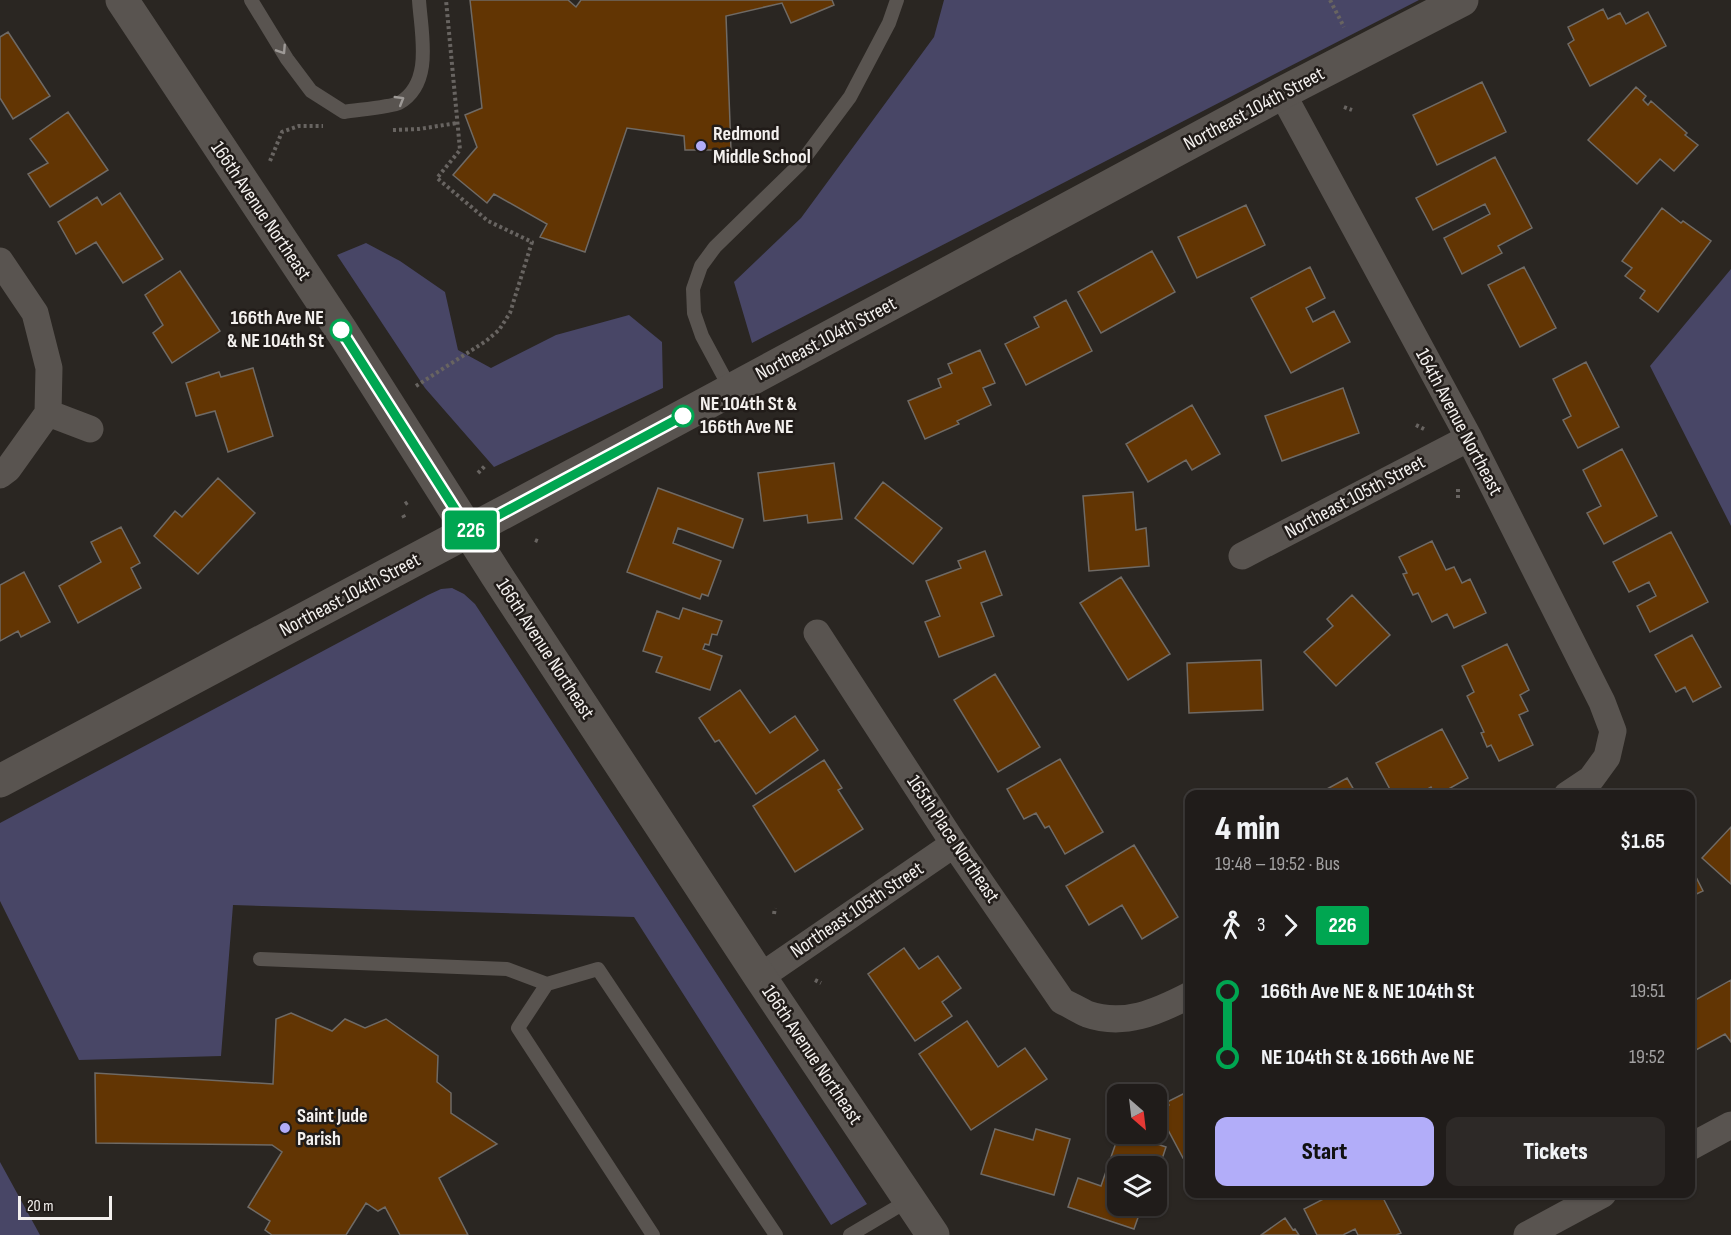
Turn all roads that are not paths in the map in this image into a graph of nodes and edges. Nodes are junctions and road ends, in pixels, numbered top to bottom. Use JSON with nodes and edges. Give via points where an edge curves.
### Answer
{"nodes":[{"id":1,"x":122,"y":0,"type":"edge"},
{"id":2,"x":251,"y":0,"type":"edge"},
{"id":3,"x":418,"y":0,"type":"edge"},
{"id":4,"x":897,"y":0,"type":"edge"},
{"id":5,"x":1462,"y":0,"type":"edge"},
{"id":6,"x":1282,"y":93,"type":"junction"},
{"id":7,"x":0,"y":261,"type":"edge"},
{"id":8,"x":731,"y":390,"type":"junction"},
{"id":9,"x":48,"y":413,"type":"junction"},
{"id":10,"x":90,"y":429,"type":"dead end"},
{"id":11,"x":1469,"y":438,"type":"junction"},
{"id":12,"x":0,"y":475,"type":"edge"},
{"id":13,"x":469,"y":531,"type":"junction"},
{"id":14,"x":1242,"y":556,"type":"dead end"},
{"id":15,"x":817,"y":633,"type":"dead end"},
{"id":16,"x":0,"y":781,"type":"edge"},
{"id":17,"x":1574,"y":790,"type":"edge"},
{"id":18,"x":954,"y":844,"type":"junction"},
{"id":19,"x":260,"y":959,"type":"dead end"},
{"id":20,"x":760,"y":977,"type":"junction"},
{"id":21,"x":548,"y":984,"type":"junction"},
{"id":22,"x":1185,"y":998,"type":"edge"},
{"id":23,"x":1731,"y":1125,"type":"edge"},
{"id":24,"x":1695,"y":1144,"type":"edge"},
{"id":25,"x":1596,"y":1198,"type":"edge"},
{"id":26,"x":909,"y":1200,"type":"junction"},
{"id":27,"x":653,"y":1235,"type":"edge"},
{"id":28,"x":774,"y":1235,"type":"edge"},
{"id":29,"x":850,"y":1235,"type":"edge"},
{"id":30,"x":933,"y":1235,"type":"edge"},
{"id":31,"x":1527,"y":1235,"type":"edge"}],
"edges":[{"from":1,"to":13,"type":"street","name":"166th Avenue Northeast"},
{"from":2,"to":3,"type":"lane","one_way":true,"via":[[311,91],[344,112],[398,104],[416,89],[423,67]]},
{"from":4,"to":8,"type":"lane","via":[[850,97],[800,164],[701,266],[693,289],[694,313]]},
{"from":5,"to":6,"type":"street","name":"Northeast 104th Street"},
{"from":6,"to":8,"type":"street","name":"Northeast 104th Street"},
{"from":6,"to":11,"type":"street","name":"164th Avenue Northeast"},
{"from":7,"to":9,"type":"street","via":[[35,313],[49,368]]},
{"from":8,"to":13,"type":"street","name":"Northeast 104th Street"},
{"from":9,"to":10,"type":"street"},
{"from":9,"to":12,"type":"street"},
{"from":11,"to":14,"type":"street","name":"Northeast 105th Street"},
{"from":11,"to":17,"type":"street","name":"164th Avenue Northeast","via":[[1613,731],[1607,758],[1591,779]]},
{"from":13,"to":16,"type":"street","name":"Northeast 104th Street"},
{"from":13,"to":20,"type":"street","name":"166th Avenue Northeast"},
{"from":15,"to":18,"type":"street","name":"165th Place Northeast"},
{"from":18,"to":20,"type":"street","name":"Northeast 105th Street"},
{"from":18,"to":22,"type":"street","name":"165th Place Northeast","via":[[1062,1001],[1087,1014],[1110,1019],[1145,1015]]},
{"from":19,"to":21,"type":"lane","via":[[507,969]]},
{"from":20,"to":26,"type":"street","name":"166th Avenue Northeast"},
{"from":21,"to":27,"type":"lane","via":[[518,1028]]},
{"from":21,"to":28,"type":"lane","via":[[598,969]]},
{"from":23,"to":24,"type":"street"},
{"from":25,"to":31,"type":"street"},
{"from":26,"to":29,"type":"lane"},
{"from":26,"to":30,"type":"street","name":"166th Avenue Northeast"}]}
